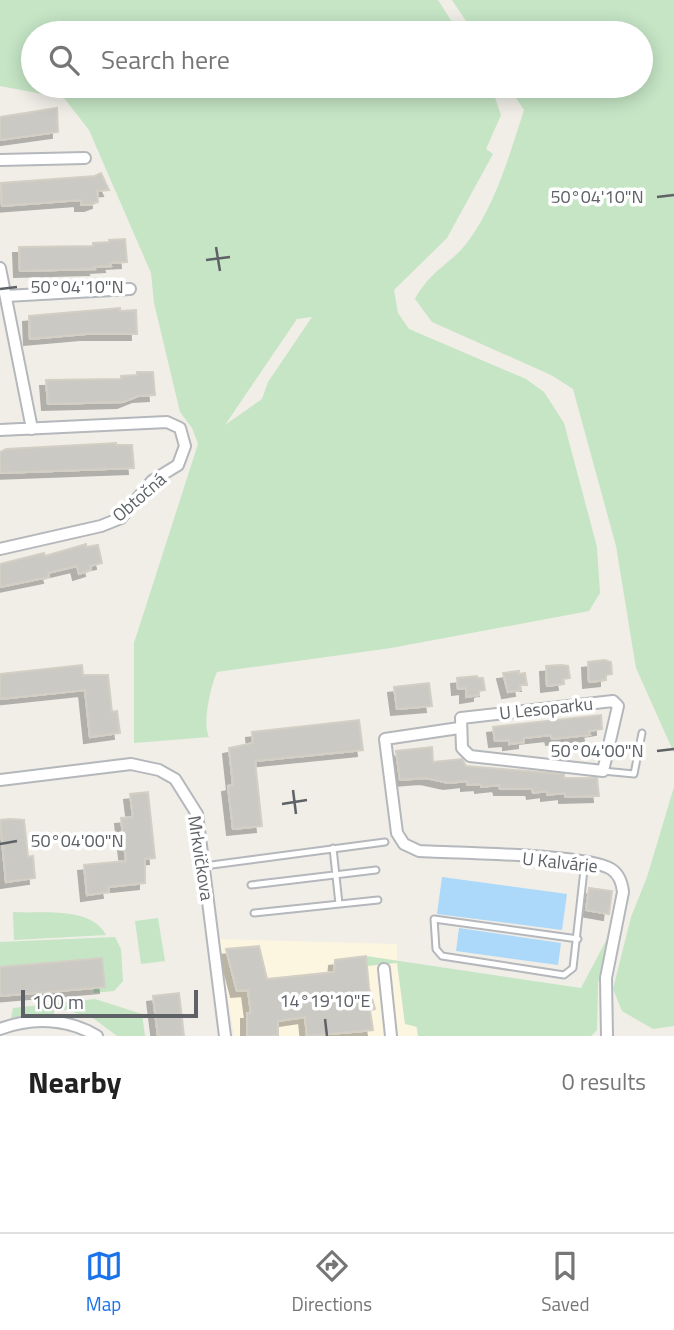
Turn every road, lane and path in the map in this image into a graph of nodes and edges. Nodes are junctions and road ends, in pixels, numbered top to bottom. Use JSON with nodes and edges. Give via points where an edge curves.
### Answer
{"nodes":[{"id":1,"x":85,"y":158,"type":"dead end"},
{"id":2,"x":0,"y":160,"type":"edge"},
{"id":3,"x":0,"y":268,"type":"edge"},
{"id":4,"x":130,"y":289,"type":"dead end"},
{"id":5,"x":6,"y":296,"type":"junction"},
{"id":6,"x":32,"y":429,"type":"junction"},
{"id":7,"x":0,"y":430,"type":"edge"},
{"id":8,"x":0,"y":549,"type":"edge"},
{"id":9,"x":459,"y":728,"type":"junction"},
{"id":10,"x":642,"y":733,"type":"dead end"},
{"id":11,"x":603,"y":771,"type":"junction"},
{"id":12,"x":0,"y":780,"type":"edge"},
{"id":13,"x":385,"y":842,"type":"dead end"},
{"id":14,"x":333,"y":848,"type":"junction"},
{"id":15,"x":419,"y":850,"type":"joint"},
{"id":16,"x":586,"y":861,"type":"junction"},
{"id":17,"x":204,"y":866,"type":"junction"},
{"id":18,"x":376,"y":870,"type":"dead end"},
{"id":19,"x":336,"y":875,"type":"junction"},
{"id":20,"x":251,"y":885,"type":"dead end"},
{"id":21,"x":378,"y":900,"type":"dead end"},
{"id":22,"x":339,"y":904,"type":"junction"},
{"id":23,"x":254,"y":913,"type":"dead end"},
{"id":24,"x":578,"y":939,"type":"junction"},
{"id":25,"x":384,"y":969,"type":"dead end"},
{"id":26,"x":0,"y":1029,"type":"edge"},
{"id":27,"x":97,"y":1036,"type":"edge"},
{"id":28,"x":225,"y":1036,"type":"edge"},
{"id":29,"x":391,"y":1036,"type":"edge"},
{"id":30,"x":607,"y":1036,"type":"edge"}],
"edges":[{"from":1,"to":2,"type":"street"},
{"from":3,"to":5,"type":"street"},
{"from":4,"to":5,"type":"street"},
{"from":5,"to":6,"type":"street"},
{"from":6,"to":7,"type":"street"},
{"from":6,"to":8,"type":"street","name":"Obtočná","via":[[173,423],[180,428],[185,446],[182,459],[148,485],[121,517],[101,526]]},
{"from":9,"to":11,"type":"street","via":[[462,748],[470,756]]},
{"from":9,"to":11,"type":"street","name":"U Lesoparku","via":[[461,718],[613,701],[618,706]]},
{"from":9,"to":15,"type":"street","name":"U Lesoparku","via":[[385,740],[397,833],[407,846]]},
{"from":10,"to":11,"type":"lane","via":[[634,774]]},
{"from":12,"to":17,"type":"street","name":"Mrkvičkova","via":[[131,764],[159,770],[175,779],[197,814]]},
{"from":13,"to":14,"type":"lane"},
{"from":14,"to":17,"type":"lane"},
{"from":14,"to":19,"type":"lane"},
{"from":15,"to":16,"type":"street","name":"U Kalvárie"},
{"from":16,"to":24,"type":"lane"},
{"from":16,"to":30,"type":"street","name":"U Kalvárie","via":[[613,871],[623,892],[606,978]]},
{"from":17,"to":28,"type":"street","name":"Mrkvičkova"},
{"from":18,"to":19,"type":"lane"},
{"from":19,"to":20,"type":"lane"},
{"from":19,"to":22,"type":"lane"},
{"from":21,"to":22,"type":"lane"},
{"from":22,"to":23,"type":"lane"},
{"from":24,"to":24,"type":"lane","via":[[573,968],[564,975],[442,956],[436,949],[434,919]]},
{"from":25,"to":29,"type":"street"},
{"from":26,"to":27,"type":"street","via":[[43,1020],[78,1026]]}]}
